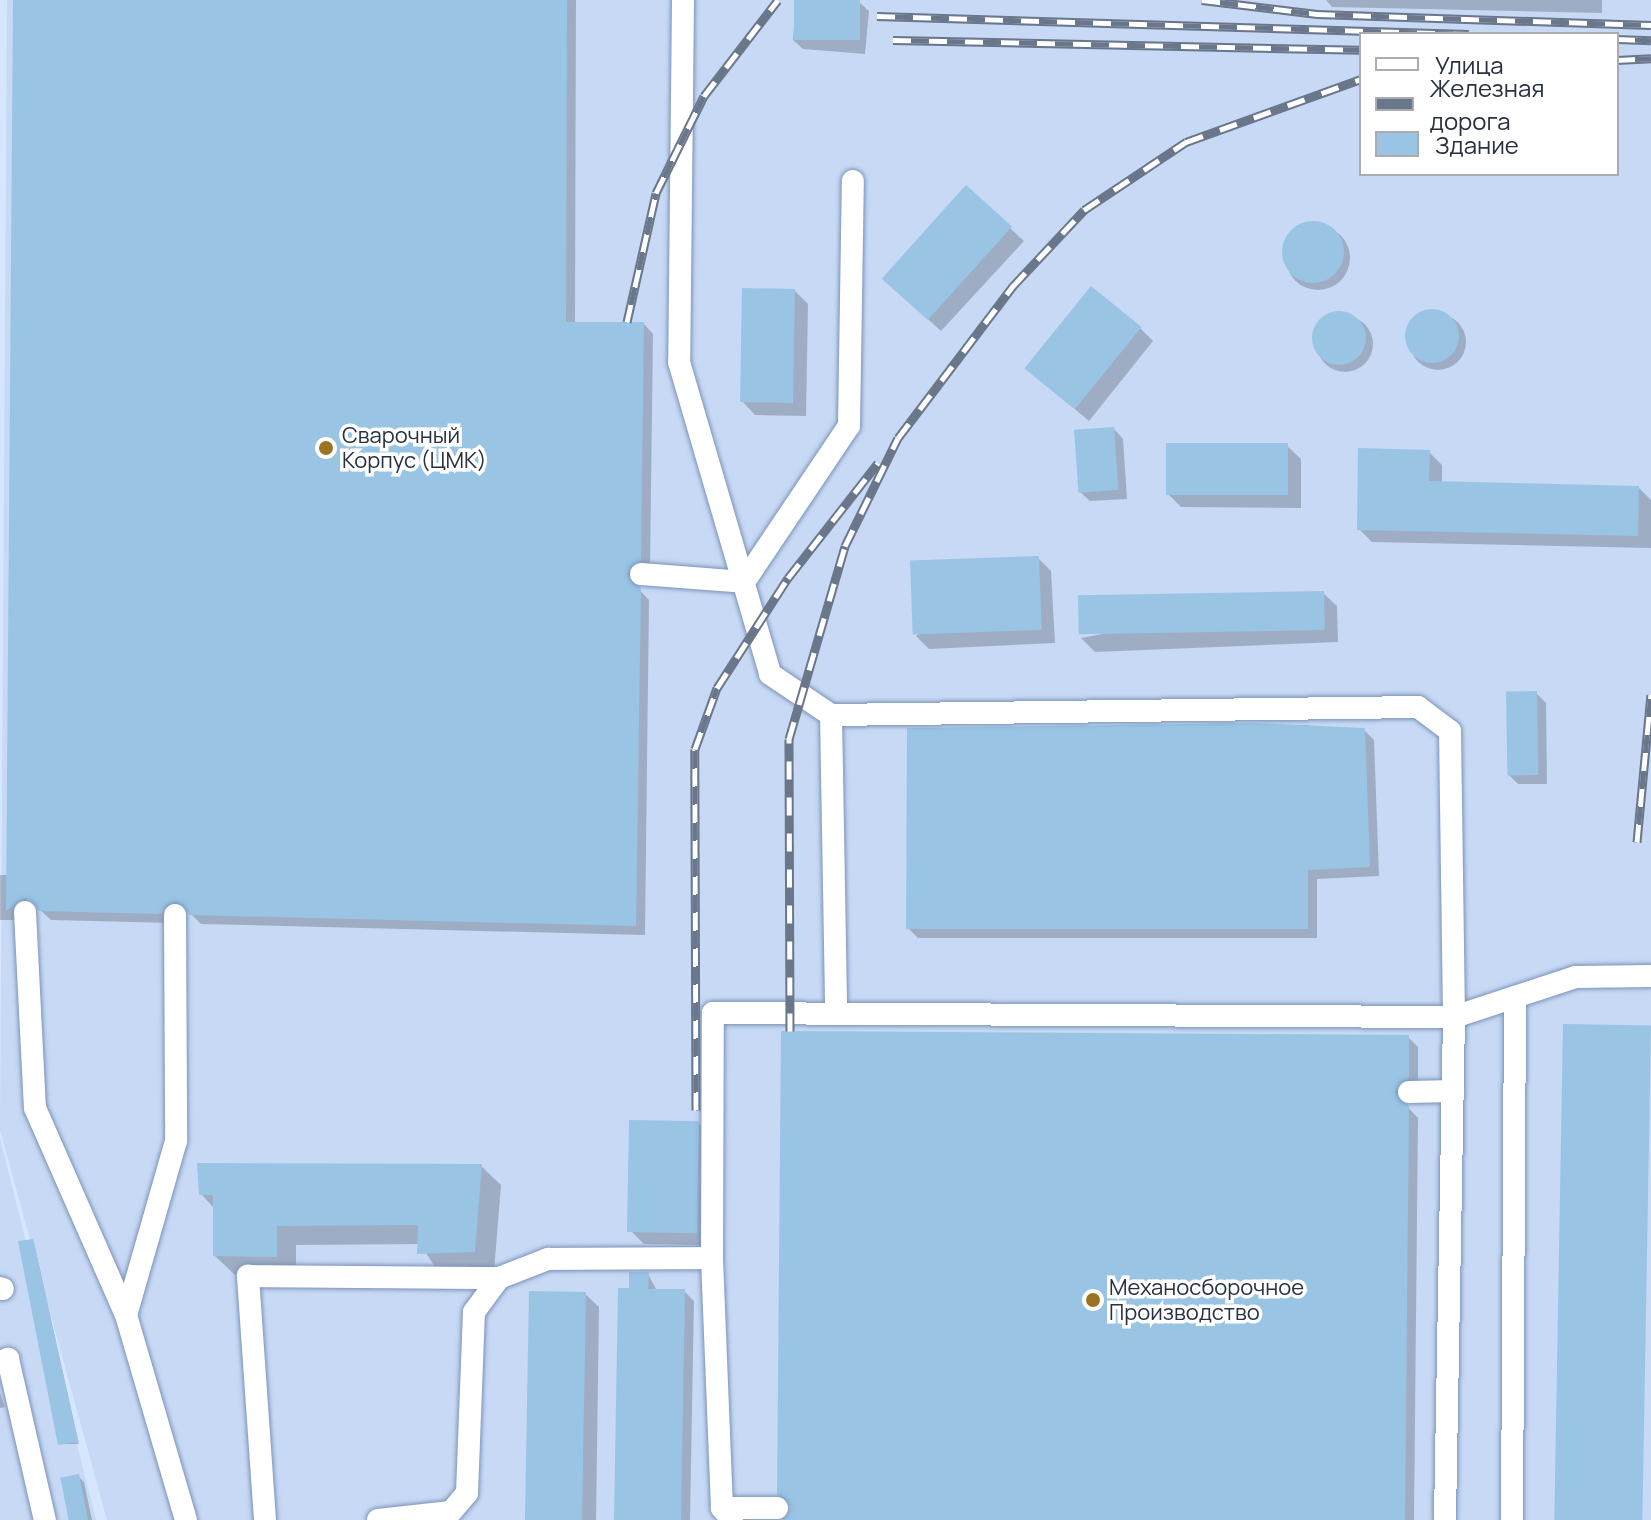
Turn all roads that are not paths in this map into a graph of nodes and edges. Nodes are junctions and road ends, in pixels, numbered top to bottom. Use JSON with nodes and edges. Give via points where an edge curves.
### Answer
{"nodes":[{"id":1,"x":682,"y":0,"type":"edge"},
{"id":2,"x":853,"y":181,"type":"dead end"},
{"id":3,"x":641,"y":574,"type":"dead end"},
{"id":4,"x":744,"y":582,"type":"junction"},
{"id":5,"x":831,"y":715,"type":"junction"},
{"id":6,"x":25,"y":912,"type":"dead end"},
{"id":7,"x":175,"y":915,"type":"dead end"},
{"id":8,"x":1651,"y":976,"type":"edge"},
{"id":9,"x":1515,"y":997,"type":"junction"},
{"id":10,"x":836,"y":1014,"type":"junction"},
{"id":11,"x":1454,"y":1017,"type":"junction"},
{"id":12,"x":1453,"y":1091,"type":"junction"},
{"id":13,"x":1409,"y":1092,"type":"dead end"},
{"id":14,"x":712,"y":1258,"type":"junction"},
{"id":15,"x":499,"y":1278,"type":"junction"},
{"id":16,"x":126,"y":1315,"type":"junction"},
{"id":17,"x":0,"y":1362,"type":"edge"},
{"id":18,"x":777,"y":1508,"type":"dead end"},
{"id":19,"x":727,"y":1514,"type":"edge"},
{"id":20,"x":45,"y":1520,"type":"edge"},
{"id":21,"x":186,"y":1520,"type":"edge"},
{"id":22,"x":265,"y":1520,"type":"edge"},
{"id":23,"x":378,"y":1520,"type":"edge"},
{"id":24,"x":1445,"y":1520,"type":"edge"},
{"id":25,"x":1512,"y":1520,"type":"edge"}],
"edges":[{"from":1,"to":4,"type":"lane","via":[[679,362]]},
{"from":2,"to":4,"type":"lane","via":[[849,426]]},
{"from":3,"to":4,"type":"lane"},
{"from":4,"to":5,"type":"lane","via":[[770,674]]},
{"from":5,"to":10,"type":"lane"},
{"from":5,"to":11,"type":"lane","via":[[1418,707],[1450,731]]},
{"from":6,"to":16,"type":"lane","via":[[35,1108]]},
{"from":7,"to":16,"type":"lane","via":[[176,1141]]},
{"from":8,"to":9,"type":"lane","via":[[1576,977]]},
{"from":9,"to":11,"type":"lane"},
{"from":9,"to":25,"type":"lane"},
{"from":10,"to":11,"type":"lane","via":[[878,1023]]},
{"from":10,"to":14,"type":"lane","via":[[713,1013]]},
{"from":11,"to":12,"type":"lane"},
{"from":12,"to":13,"type":"lane"},
{"from":12,"to":24,"type":"lane"},
{"from":14,"to":15,"type":"lane","via":[[548,1259]]},
{"from":14,"to":19,"type":"lane"},
{"from":15,"to":22,"type":"lane","via":[[248,1276]]},
{"from":15,"to":23,"type":"lane","via":[[474,1312],[467,1493],[451,1512]]},
{"from":16,"to":21,"type":"lane"},
{"from":17,"to":20,"type":"lane","via":[[8,1359]]},
{"from":18,"to":19,"type":"lane"}]}
